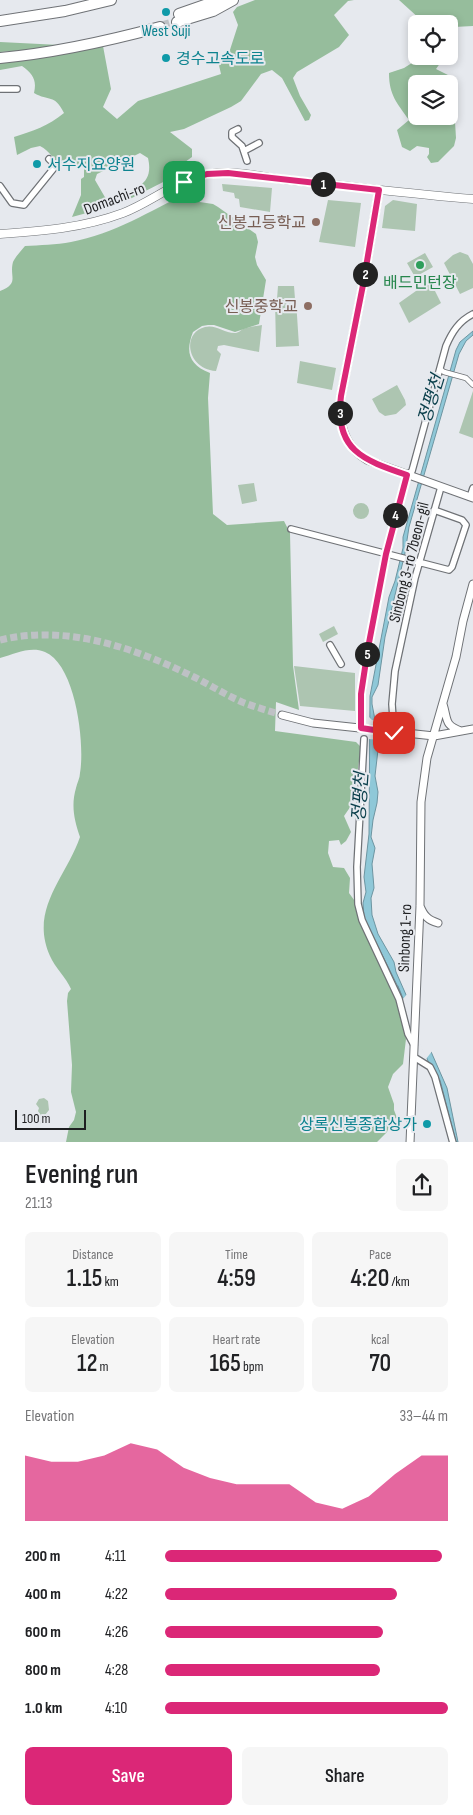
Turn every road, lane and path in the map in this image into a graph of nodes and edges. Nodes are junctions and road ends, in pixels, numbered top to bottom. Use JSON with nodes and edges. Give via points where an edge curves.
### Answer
{"nodes":[{"id":1,"x":90,"y":0,"type":"edge"},
{"id":2,"x":111,"y":0,"type":"edge"},
{"id":3,"x":220,"y":0,"type":"edge"},
{"id":4,"x":233,"y":0,"type":"edge"},
{"id":5,"x":0,"y":16,"type":"edge"},
{"id":6,"x":0,"y":21,"type":"edge"},
{"id":7,"x":159,"y":23,"type":"tunnel mouth"},
{"id":8,"x":0,"y":58,"type":"edge"},
{"id":9,"x":0,"y":89,"type":"edge"},
{"id":10,"x":17,"y":89,"type":"dead end"},
{"id":11,"x":238,"y":129,"type":"dead end"},
{"id":12,"x":259,"y":142,"type":"dead end"},
{"id":13,"x":244,"y":151,"type":"junction"},
{"id":14,"x":49,"y":159,"type":"dead end"},
{"id":15,"x":248,"y":161,"type":"dead end"},
{"id":16,"x":0,"y":186,"type":"edge"},
{"id":17,"x":379,"y":190,"type":"junction"},
{"id":18,"x":473,"y":198,"type":"edge"},
{"id":19,"x":0,"y":234,"type":"edge"},
{"id":20,"x":473,"y":314,"type":"edge"},
{"id":21,"x":442,"y":370,"type":"junction"},
{"id":22,"x":473,"y":385,"type":"edge"},
{"id":23,"x":410,"y":476,"type":"junction"},
{"id":24,"x":441,"y":487,"type":"junction"},
{"id":25,"x":473,"y":488,"type":"edge"},
{"id":26,"x":471,"y":498,"type":"edge"},
{"id":27,"x":434,"y":510,"type":"junction"},
{"id":28,"x":291,"y":529,"type":"dead end"},
{"id":29,"x":388,"y":554,"type":"junction"},
{"id":30,"x":417,"y":561,"type":"junction"},
{"id":31,"x":473,"y":584,"type":"edge"},
{"id":32,"x":330,"y":645,"type":"dead end"},
{"id":33,"x":340,"y":664,"type":"dead end"},
{"id":34,"x":443,"y":704,"type":"junction"},
{"id":35,"x":282,"y":715,"type":"tunnel mouth"},
{"id":36,"x":363,"y":728,"type":"junction"},
{"id":37,"x":473,"y":729,"type":"edge"},
{"id":38,"x":461,"y":731,"type":"junction"},
{"id":39,"x":394,"y":733,"type":"junction"},
{"id":40,"x":434,"y":736,"type":"junction"},
{"id":41,"x":364,"y":738,"type":"dead end"},
{"id":42,"x":420,"y":906,"type":"junction"},
{"id":43,"x":438,"y":923,"type":"dead end"},
{"id":44,"x":414,"y":1052,"type":"junction"},
{"id":45,"x":410,"y":1142,"type":"edge"},
{"id":46,"x":453,"y":1142,"type":"edge"}],
"edges":[{"from":1,"to":5,"type":"highway"},
{"from":2,"to":6,"type":"highway"},
{"from":3,"to":4,"type":"highway","via":[[176,18],[213,11]]},
{"from":7,"to":8,"type":"highway","via":[[112,39]]},
{"from":9,"to":10,"type":"street"},
{"from":11,"to":13,"type":"street","via":[[232,132],[232,137]]},
{"from":12,"to":13,"type":"street"},
{"from":13,"to":15,"type":"street"},
{"from":14,"to":16,"type":"street","via":[[54,168],[24,205],[12,202]]},
{"from":17,"to":18,"type":"main road","name":"Domachi-ro"},
{"from":17,"to":19,"type":"main road","name":"Domachi-ro","via":[[216,173],[196,177],[124,212],[89,224]]},
{"from":17,"to":23,"type":"street","via":[[341,396],[340,420],[348,443],[360,456]]},
{"from":20,"to":21,"type":"street","via":[[454,331],[446,346]]},
{"from":21,"to":22,"type":"street","via":[[466,378]]},
{"from":21,"to":23,"type":"street"},
{"from":23,"to":24,"type":"street"},
{"from":23,"to":29,"type":"street"},
{"from":24,"to":26,"type":"street"},
{"from":24,"to":27,"type":"street","name":"Sinbong 3-ro 7beon-gil"},
{"from":25,"to":26,"type":"street"},
{"from":27,"to":30,"type":"street","name":"Sinbong 3-ro 7beon-gil"},
{"from":27,"to":30,"type":"street","via":[[463,520],[466,528],[451,569]]},
{"from":28,"to":29,"type":"street"},
{"from":29,"to":30,"type":"street"},
{"from":29,"to":36,"type":"street","via":[[362,685],[360,713]]},
{"from":30,"to":39,"type":"street","name":"Sinbong 3-ro 7beon-gil","via":[[395,671]]},
{"from":31,"to":34,"type":"street","name":"Sinbong 1-ro"},
{"from":32,"to":33,"type":"street"},
{"from":34,"to":38,"type":"street","via":[[449,726]]},
{"from":34,"to":40,"type":"street","name":"Sinbong 1-ro"},
{"from":35,"to":36,"type":"street","via":[[313,723]]},
{"from":36,"to":39,"type":"street"},
{"from":37,"to":38,"type":"street"},
{"from":38,"to":40,"type":"street"},
{"from":39,"to":40,"type":"street"},
{"from":40,"to":42,"type":"street","name":"Sinbong 1-ro","via":[[427,758],[421,802]]},
{"from":41,"to":44,"type":"street","via":[[358,904],[362,920],[399,999]]},
{"from":42,"to":43,"type":"street","via":[[424,916]]},
{"from":42,"to":44,"type":"street","name":"Sinbong 1-ro"},
{"from":44,"to":45,"type":"street","name":"Sinbong 1-ro"},
{"from":44,"to":46,"type":"street","via":[[430,1066],[435,1076]]}]}
